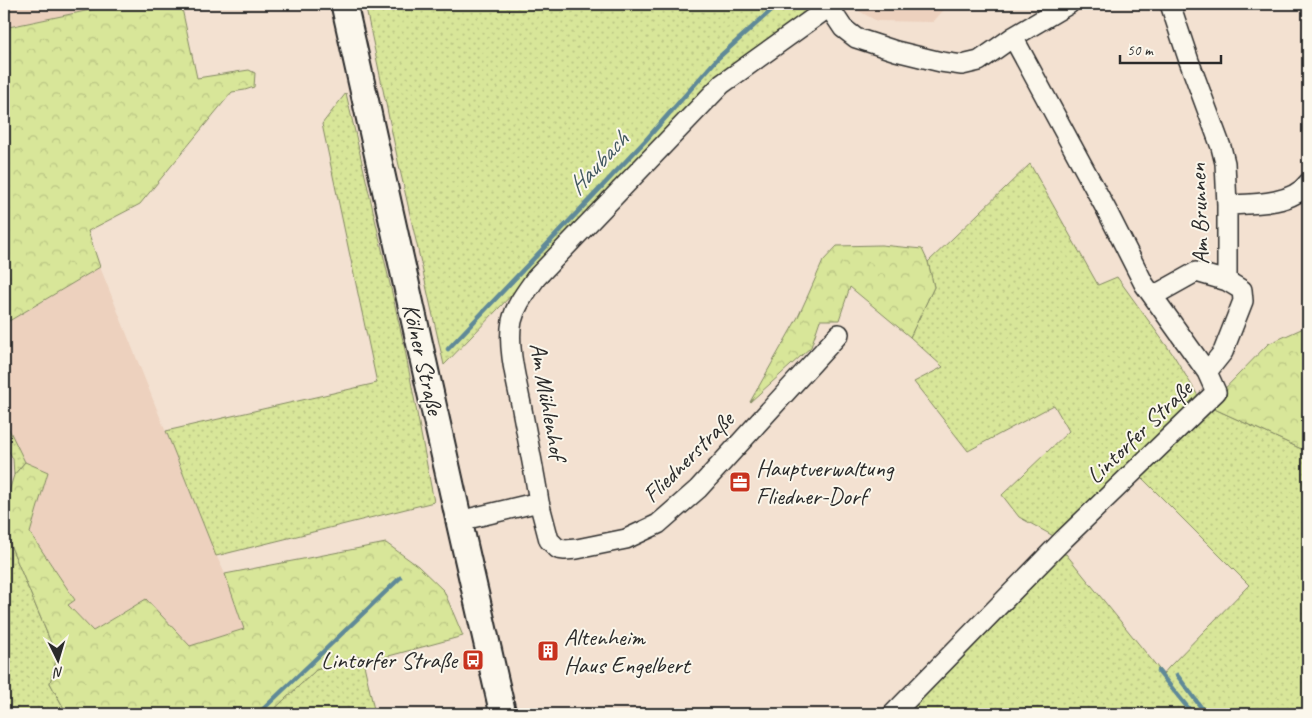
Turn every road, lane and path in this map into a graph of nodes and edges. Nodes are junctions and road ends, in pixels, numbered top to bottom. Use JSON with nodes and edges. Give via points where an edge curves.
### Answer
{"nodes":[{"id":1,"x":344,"y":4,"type":"edge"},
{"id":2,"x":1069,"y":4,"type":"edge"},
{"id":3,"x":1170,"y":4,"type":"edge"},
{"id":4,"x":1013,"y":37,"type":"junction"},
{"id":5,"x":1308,"y":183,"type":"edge"},
{"id":6,"x":1227,"y":206,"type":"junction"},
{"id":7,"x":1227,"y":281,"type":"junction"},
{"id":8,"x":1153,"y":296,"type":"junction"},
{"id":9,"x":839,"y":334,"type":"dead end"},
{"id":10,"x":1207,"y":372,"type":"junction"},
{"id":11,"x":539,"y":502,"type":"junction"},
{"id":12,"x":459,"y":521,"type":"junction"},
{"id":13,"x":504,"y":714,"type":"edge"},
{"id":14,"x":893,"y":714,"type":"edge"}],
"edges":[{"from":1,"to":12,"type":"main road","name":"Kölner Straße"},
{"from":2,"to":4,"type":"street","name":"Am Mühlenhof"},
{"from":3,"to":6,"type":"street","name":"Am Brunnen","via":[[1225,163]]},
{"from":4,"to":8,"type":"street","name":"Lintorfer Straße"},
{"from":4,"to":11,"type":"street","name":"Am Mühlenhof","via":[[979,60],[962,65],[940,62],[856,38],[843,28],[830,7],[722,84],[536,278],[518,303],[511,334],[514,369]]},
{"from":5,"to":6,"type":"street","via":[[1286,199]]},
{"from":6,"to":7,"type":"street","name":"Am Brunnen"},
{"from":7,"to":8,"type":"street","name":"Am Brunnen","via":[[1196,272]]},
{"from":7,"to":10,"type":"street","name":"Am Brunnen","via":[[1242,290],[1242,301],[1223,352]]},
{"from":8,"to":10,"type":"street","name":"Lintorfer Straße"},
{"from":9,"to":11,"type":"street","name":"Fliednerstraße","via":[[698,489],[658,524],[626,539],[577,549],[558,549],[549,540]]},
{"from":10,"to":14,"type":"street","name":"Lintorfer Straße","via":[[1216,392],[1071,532]]},
{"from":11,"to":12,"type":"street"},
{"from":12,"to":13,"type":"main road","name":"Kölner Straße"}]}
